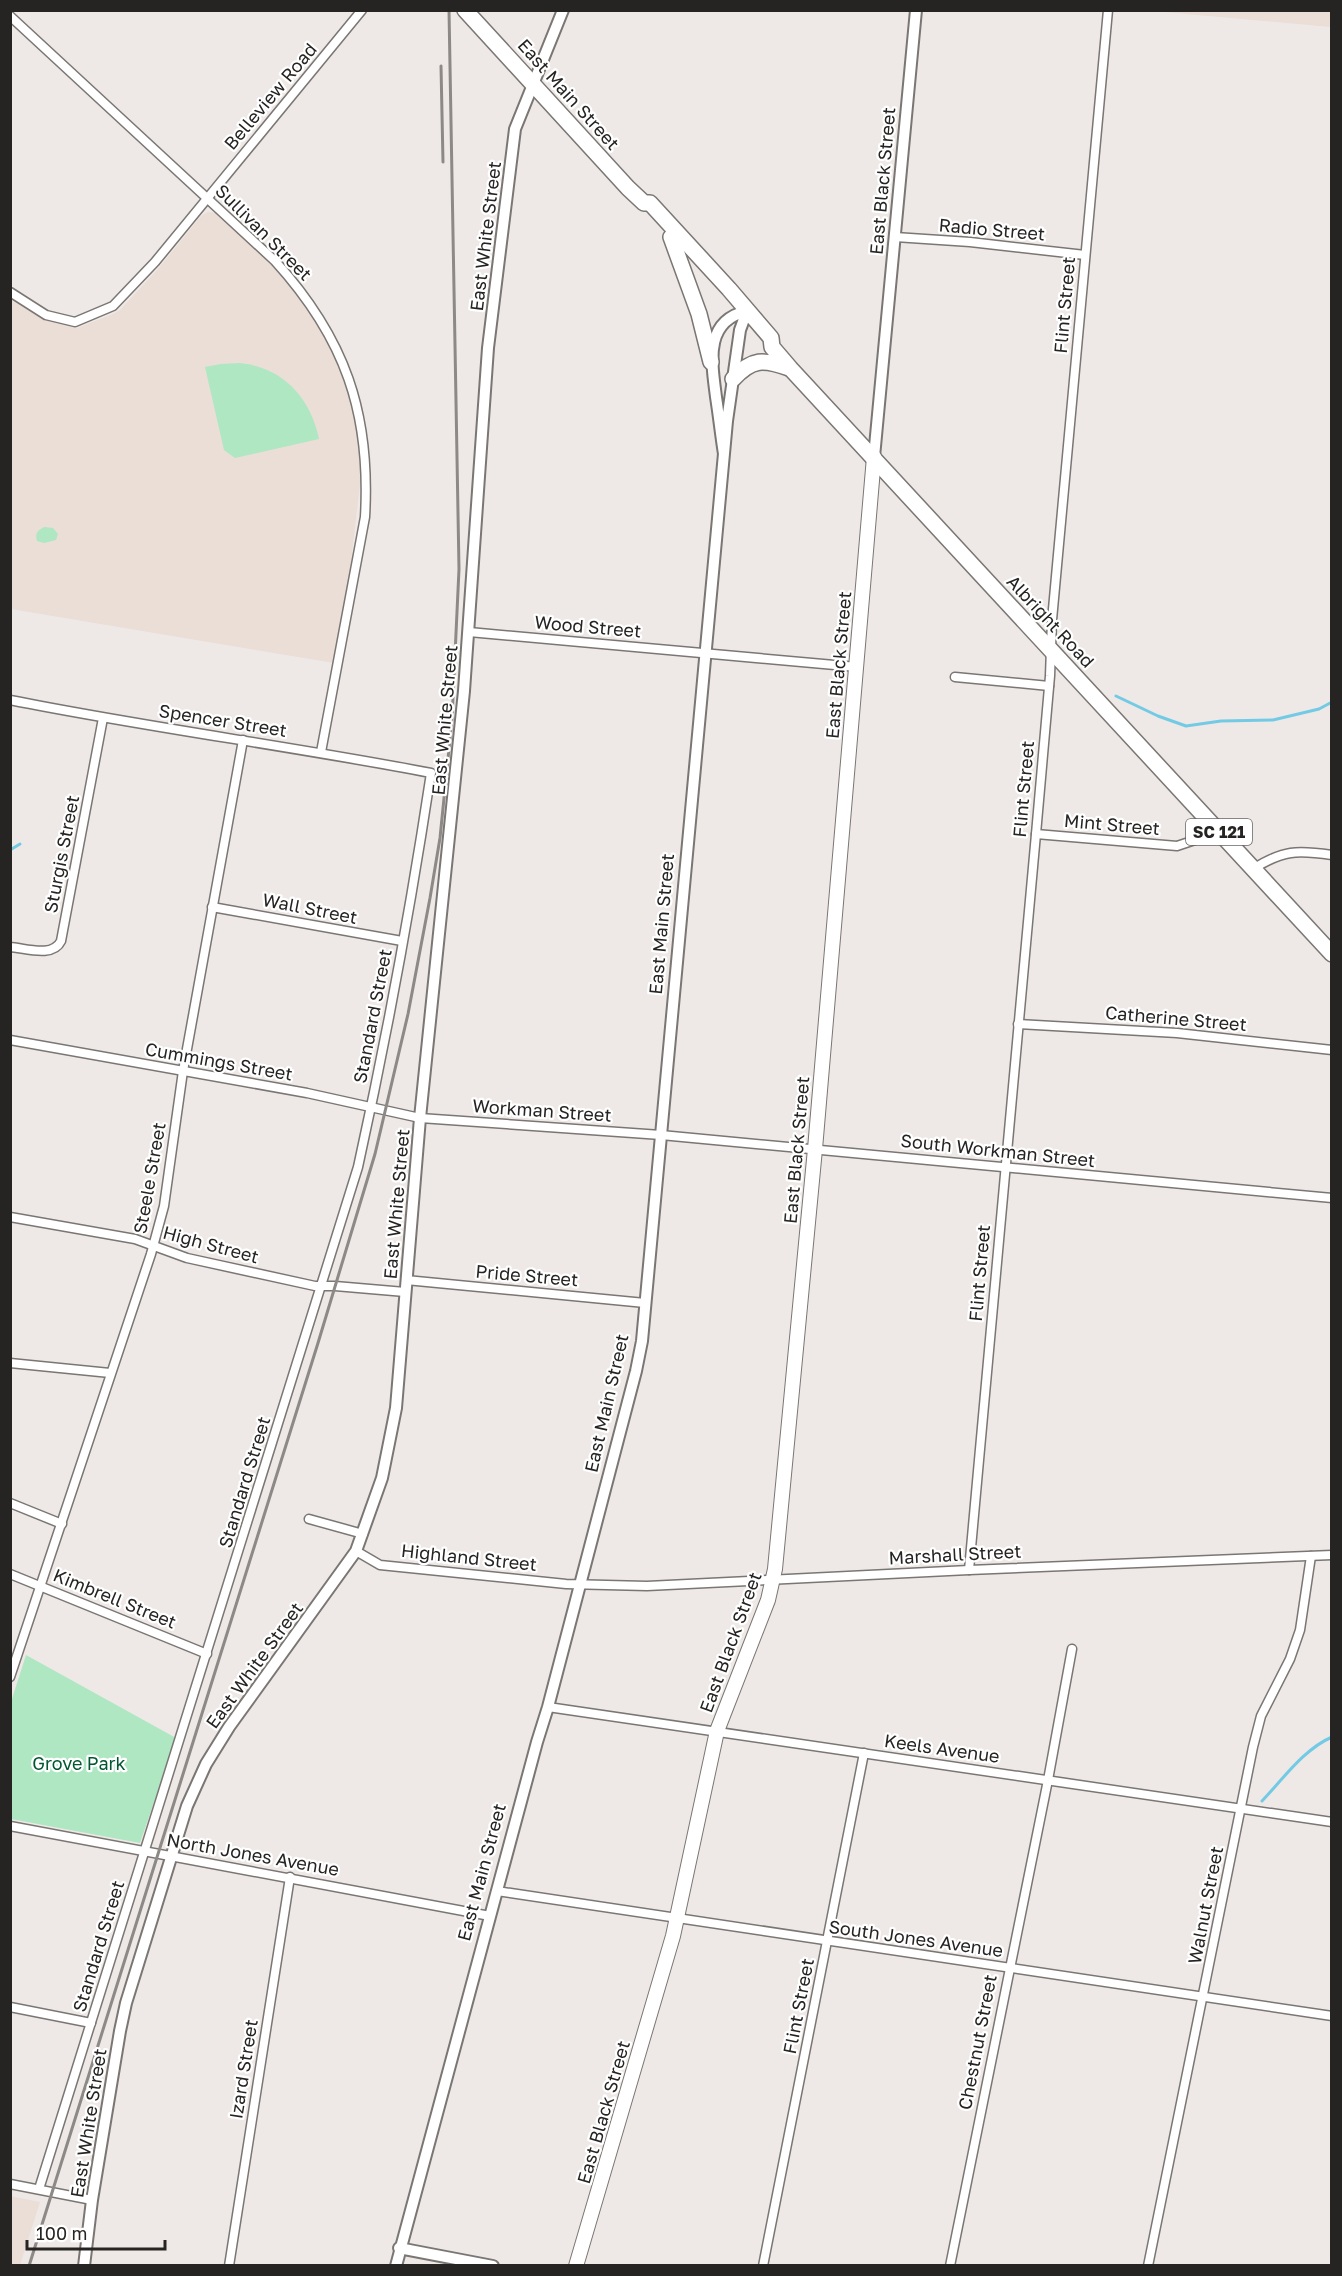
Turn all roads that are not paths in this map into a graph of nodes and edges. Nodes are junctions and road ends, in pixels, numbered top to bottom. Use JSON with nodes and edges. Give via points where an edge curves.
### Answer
{"nodes":[{"id":1,"x":362,"y":10,"type":"edge"},
{"id":2,"x":465,"y":10,"type":"edge"},
{"id":3,"x":563,"y":10,"type":"edge"},
{"id":4,"x":916,"y":10,"type":"edge"},
{"id":5,"x":1108,"y":10,"type":"edge"},
{"id":6,"x":10,"y":16,"type":"edge"},
{"id":7,"x":532,"y":82,"type":"junction"},
{"id":8,"x":207,"y":198,"type":"junction"},
{"id":9,"x":644,"y":203,"type":"junction"},
{"id":10,"x":671,"y":237,"type":"junction"},
{"id":11,"x":895,"y":237,"type":"junction"},
{"id":12,"x":1085,"y":255,"type":"junction"},
{"id":13,"x":706,"y":271,"type":"junction"},
{"id":14,"x":10,"y":292,"type":"edge"},
{"id":15,"x":743,"y":316,"type":"junction"},
{"id":16,"x":711,"y":362,"type":"junction"},
{"id":17,"x":790,"y":368,"type":"junction"},
{"id":18,"x":733,"y":379,"type":"junction"},
{"id":19,"x":724,"y":454,"type":"junction"},
{"id":20,"x":874,"y":457,"type":"junction"},
{"id":21,"x":468,"y":632,"type":"junction"},
{"id":22,"x":1051,"y":649,"type":"junction"},
{"id":23,"x":705,"y":653,"type":"junction"},
{"id":24,"x":856,"y":667,"type":"junction"},
{"id":25,"x":954,"y":677,"type":"dead end"},
{"id":26,"x":1049,"y":686,"type":"junction"},
{"id":27,"x":10,"y":700,"type":"edge"},
{"id":28,"x":103,"y":718,"type":"junction"},
{"id":29,"x":243,"y":740,"type":"junction"},
{"id":30,"x":321,"y":752,"type":"junction"},
{"id":31,"x":431,"y":773,"type":"joint"},
{"id":32,"x":1215,"y":827,"type":"junction"},
{"id":33,"x":1036,"y":834,"type":"junction"},
{"id":34,"x":1332,"y":855,"type":"edge"},
{"id":35,"x":1253,"y":868,"type":"junction"},
{"id":36,"x":212,"y":907,"type":"junction"},
{"id":37,"x":402,"y":941,"type":"junction"},
{"id":38,"x":10,"y":947,"type":"edge"},
{"id":39,"x":1332,"y":954,"type":"edge"},
{"id":40,"x":1018,"y":1024,"type":"junction"},
{"id":41,"x":10,"y":1040,"type":"edge"},
{"id":42,"x":1332,"y":1050,"type":"edge"},
{"id":43,"x":183,"y":1071,"type":"junction"},
{"id":44,"x":371,"y":1107,"type":"junction"},
{"id":45,"x":420,"y":1118,"type":"junction"},
{"id":46,"x":661,"y":1135,"type":"junction"},
{"id":47,"x":815,"y":1149,"type":"junction"},
{"id":48,"x":1005,"y":1168,"type":"junction"},
{"id":49,"x":1332,"y":1198,"type":"edge"},
{"id":50,"x":10,"y":1217,"type":"edge"},
{"id":51,"x":153,"y":1246,"type":"junction"},
{"id":52,"x":406,"y":1280,"type":"junction"},
{"id":53,"x":322,"y":1286,"type":"junction"},
{"id":54,"x":405,"y":1292,"type":"junction"},
{"id":55,"x":645,"y":1303,"type":"junction"},
{"id":56,"x":10,"y":1363,"type":"edge"},
{"id":57,"x":110,"y":1373,"type":"junction"},
{"id":58,"x":10,"y":1503,"type":"edge"},
{"id":59,"x":309,"y":1519,"type":"dead end"},
{"id":60,"x":62,"y":1524,"type":"junction"},
{"id":61,"x":363,"y":1534,"type":"junction"},
{"id":62,"x":356,"y":1551,"type":"junction"},
{"id":63,"x":1331,"y":1554,"type":"edge"},
{"id":64,"x":1311,"y":1556,"type":"junction"},
{"id":65,"x":969,"y":1570,"type":"junction"},
{"id":66,"x":10,"y":1574,"type":"edge"},
{"id":67,"x":774,"y":1580,"type":"junction"},
{"id":68,"x":580,"y":1586,"type":"junction"},
{"id":69,"x":42,"y":1587,"type":"junction"},
{"id":70,"x":1072,"y":1649,"type":"dead end"},
{"id":71,"x":207,"y":1654,"type":"junction"},
{"id":72,"x":10,"y":1677,"type":"edge"},
{"id":73,"x":548,"y":1707,"type":"junction"},
{"id":74,"x":717,"y":1731,"type":"junction"},
{"id":75,"x":864,"y":1754,"type":"junction"},
{"id":76,"x":1048,"y":1780,"type":"junction"},
{"id":77,"x":1240,"y":1808,"type":"junction"},
{"id":78,"x":1332,"y":1822,"type":"edge"},
{"id":79,"x":10,"y":1826,"type":"edge"},
{"id":80,"x":145,"y":1852,"type":"junction"},
{"id":81,"x":171,"y":1855,"type":"junction"},
{"id":82,"x":290,"y":1877,"type":"junction"},
{"id":83,"x":497,"y":1892,"type":"junction"},
{"id":84,"x":490,"y":1916,"type":"junction"},
{"id":85,"x":678,"y":1919,"type":"junction"},
{"id":86,"x":828,"y":1941,"type":"junction"},
{"id":87,"x":1009,"y":1968,"type":"junction"},
{"id":88,"x":1203,"y":1996,"type":"junction"},
{"id":89,"x":10,"y":2007,"type":"edge"},
{"id":90,"x":1332,"y":2016,"type":"edge"},
{"id":91,"x":91,"y":2023,"type":"junction"},
{"id":92,"x":10,"y":2184,"type":"edge"},
{"id":93,"x":39,"y":2189,"type":"junction"},
{"id":94,"x":92,"y":2200,"type":"junction"},
{"id":95,"x":399,"y":2248,"type":"junction"},
{"id":96,"x":85,"y":2265,"type":"edge"},
{"id":97,"x":229,"y":2265,"type":"edge"},
{"id":98,"x":396,"y":2265,"type":"edge"},
{"id":99,"x":493,"y":2265,"type":"edge"},
{"id":100,"x":576,"y":2265,"type":"edge"},
{"id":101,"x":763,"y":2265,"type":"edge"},
{"id":102,"x":950,"y":2265,"type":"edge"},
{"id":103,"x":1148,"y":2265,"type":"edge"}],
"edges":[{"from":1,"to":8,"type":"street","name":"Belleview Road"},
{"from":2,"to":7,"type":"highway","name":"East Main Street"},
{"from":3,"to":7,"type":"street","name":"East White Street"},
{"from":4,"to":11,"type":"street","name":"East Black Street"},
{"from":5,"to":12,"type":"street","name":"Flint Street"},
{"from":6,"to":8,"type":"street","name":"Sullivan Street"},
{"from":7,"to":9,"type":"highway","name":"East Main Street"},
{"from":7,"to":21,"type":"street","name":"East White Street","via":[[515,129],[488,348]]},
{"from":8,"to":14,"type":"street","name":"Belleview Road","via":[[113,306],[75,322],[46,315]]},
{"from":8,"to":30,"type":"street","name":"Sullivan Street","via":[[300,288],[338,351],[360,417],[366,450],[365,517]]},
{"from":9,"to":10,"type":"highway","name":"East Main Street"},
{"from":9,"to":13,"type":"highway","name":"East Main Street","via":[[650,203]]},
{"from":10,"to":13,"type":"highway","name":"East Main Street"},
{"from":10,"to":16,"type":"highway","via":[[699,314]]},
{"from":11,"to":12,"type":"street","name":"Radio Street"},
{"from":11,"to":20,"type":"street","name":"East Black Street"},
{"from":12,"to":22,"type":"street","name":"Flint Street"},
{"from":13,"to":15,"type":"highway","name":"East Main Street"},
{"from":15,"to":16,"type":"street","name":"East Main Street","via":[[723,324]]},
{"from":15,"to":17,"type":"highway","name":"Albright Road","via":[[771,338],[772,347]]},
{"from":15,"to":18,"type":"street","name":"East Main Street"},
{"from":16,"to":19,"type":"street","name":"East Main Street"},
{"from":17,"to":18,"type":"highway","via":[[756,362]]},
{"from":17,"to":20,"type":"highway","name":"Albright Road"},
{"from":18,"to":19,"type":"street","name":"East Main Street"},
{"from":19,"to":23,"type":"street","name":"East Main Street"},
{"from":20,"to":22,"type":"highway","name":"Albright Road","number":"SC 121"},
{"from":20,"to":24,"type":"main road","name":"East Black Street"},
{"from":21,"to":23,"type":"street","name":"Wood Street"},
{"from":21,"to":45,"type":"street","name":"East White Street"},
{"from":22,"to":26,"type":"street","name":"Flint Street"},
{"from":22,"to":32,"type":"highway","name":"Albright Road","number":"SC 121"},
{"from":23,"to":24,"type":"street","name":"Wood Street"},
{"from":23,"to":46,"type":"street","name":"East Main Street"},
{"from":24,"to":47,"type":"main road","name":"East Black Street"},
{"from":25,"to":26,"type":"street"},
{"from":26,"to":33,"type":"street","name":"Flint Street"},
{"from":27,"to":28,"type":"street","name":"Spencer Street"},
{"from":28,"to":29,"type":"street","name":"Spencer Street"},
{"from":28,"to":38,"type":"street","name":"Sturgis Street","via":[[58,946],[52,950]]},
{"from":29,"to":30,"type":"street","name":"Spencer Street"},
{"from":29,"to":36,"type":"street","name":"Steele Street"},
{"from":30,"to":31,"type":"street","name":"Spencer Street"},
{"from":31,"to":37,"type":"street","name":"Standard Street"},
{"from":32,"to":33,"type":"street","name":"Mint Street","via":[[1198,839],[1177,846]]},
{"from":32,"to":35,"type":"highway","name":"Albright Road","number":"SC 121"},
{"from":33,"to":40,"type":"street","name":"Flint Street"},
{"from":34,"to":35,"type":"street","via":[[1278,855]]},
{"from":35,"to":39,"type":"highway","name":"Albright Road","number":"SC 121"},
{"from":36,"to":37,"type":"street","name":"Wall Street"},
{"from":36,"to":43,"type":"street","name":"Steele Street"},
{"from":37,"to":44,"type":"street","name":"Standard Street"},
{"from":40,"to":42,"type":"street","name":"Catherine Street","via":[[1166,1032]]},
{"from":40,"to":48,"type":"street","name":"Flint Street"},
{"from":41,"to":43,"type":"street","name":"Cummings Street"},
{"from":43,"to":44,"type":"street","name":"Cummings Street"},
{"from":43,"to":51,"type":"street","name":"Steele Street","via":[[164,1206]]},
{"from":44,"to":45,"type":"street","name":"Cummings Street"},
{"from":44,"to":53,"type":"street","name":"Standard Street","via":[[358,1167]]},
{"from":45,"to":46,"type":"street","name":"Workman Street"},
{"from":45,"to":52,"type":"street","name":"East White Street"},
{"from":46,"to":47,"type":"street","name":"South Workman Street"},
{"from":46,"to":55,"type":"street","name":"East Main Street"},
{"from":47,"to":48,"type":"street","name":"South Workman Street"},
{"from":47,"to":67,"type":"main road","name":"East Black Street"},
{"from":48,"to":49,"type":"street","name":"South Workman Street"},
{"from":48,"to":65,"type":"street","name":"Flint Street"},
{"from":50,"to":51,"type":"street","name":"High Street","via":[[135,1239]]},
{"from":51,"to":53,"type":"street","name":"High Street","via":[[187,1258]]},
{"from":51,"to":57,"type":"street","name":"Steele Street"},
{"from":52,"to":54,"type":"street","name":"East White Street"},
{"from":52,"to":55,"type":"street","name":"Pride Street"},
{"from":53,"to":54,"type":"street","name":"High Street"},
{"from":53,"to":71,"type":"street","name":"Standard Street"},
{"from":54,"to":61,"type":"street","name":"East White Street","via":[[390,1444]]},
{"from":55,"to":68,"type":"street","name":"East Main Street","via":[[636,1371]]},
{"from":56,"to":57,"type":"street"},
{"from":57,"to":60,"type":"street","name":"Steele Street"},
{"from":58,"to":60,"type":"street"},
{"from":59,"to":61,"type":"street"},
{"from":60,"to":69,"type":"street","name":"Steele Street"},
{"from":61,"to":62,"type":"street","name":"East White Street"},
{"from":62,"to":68,"type":"street","name":"Highland Street","via":[[380,1565]]},
{"from":62,"to":81,"type":"street","name":"East White Street","via":[[206,1764]]},
{"from":63,"to":64,"type":"street","name":"Marshall Street"},
{"from":64,"to":65,"type":"street","name":"Marshall Street"},
{"from":64,"to":77,"type":"street","name":"Walnut Street","via":[[1300,1630],[1262,1716]]},
{"from":65,"to":67,"type":"street","name":"Marshall Street"},
{"from":66,"to":69,"type":"street","name":"Kimbrell Street"},
{"from":67,"to":68,"type":"street","name":"Marshall Street"},
{"from":67,"to":74,"type":"main road","name":"East Black Street"},
{"from":68,"to":73,"type":"street","name":"East Main Street"},
{"from":69,"to":71,"type":"street","name":"Kimbrell Street"},
{"from":69,"to":72,"type":"street","name":"Steele Street"},
{"from":70,"to":76,"type":"street","name":"Chestnut Street"},
{"from":71,"to":80,"type":"street","name":"Standard Street"},
{"from":73,"to":74,"type":"street","name":"Keels Avenue"},
{"from":73,"to":83,"type":"street","name":"East Main Street"},
{"from":74,"to":75,"type":"street","name":"Keels Avenue"},
{"from":74,"to":85,"type":"main road","name":"East Black Street"},
{"from":75,"to":76,"type":"street","name":"Keels Avenue"},
{"from":75,"to":86,"type":"street","name":"Flint Street"},
{"from":76,"to":77,"type":"street","name":"Keels Avenue"},
{"from":76,"to":87,"type":"street","name":"Chestnut Street"},
{"from":77,"to":78,"type":"street","name":"Keels Avenue"},
{"from":77,"to":88,"type":"street","name":"Walnut Street"},
{"from":79,"to":80,"type":"street","name":"North Jones Avenue"},
{"from":80,"to":81,"type":"street","name":"North Jones Avenue"},
{"from":80,"to":91,"type":"street","name":"Standard Street"},
{"from":81,"to":82,"type":"street","name":"North Jones Avenue"},
{"from":81,"to":94,"type":"street","name":"East White Street","via":[[126,2003]]},
{"from":82,"to":84,"type":"street","name":"North Jones Avenue"},
{"from":82,"to":97,"type":"street","name":"Izard Street"},
{"from":83,"to":84,"type":"street","name":"East Main Street"},
{"from":83,"to":85,"type":"street","name":"South Jones Avenue"},
{"from":84,"to":95,"type":"street","name":"East Main Street"},
{"from":85,"to":86,"type":"street","name":"South Jones Avenue"},
{"from":85,"to":100,"type":"main road","name":"East Black Street"},
{"from":86,"to":87,"type":"street","name":"South Jones Avenue"},
{"from":86,"to":101,"type":"street","name":"Flint Street"},
{"from":87,"to":88,"type":"street","name":"South Jones Avenue"},
{"from":87,"to":102,"type":"street","name":"Chestnut Street"},
{"from":88,"to":90,"type":"street","name":"South Jones Avenue"},
{"from":88,"to":103,"type":"street","name":"Walnut Street"},
{"from":89,"to":91,"type":"street"},
{"from":91,"to":93,"type":"street","name":"Standard Street"},
{"from":92,"to":93,"type":"street"},
{"from":93,"to":94,"type":"street"},
{"from":94,"to":96,"type":"street","name":"East White Street"},
{"from":95,"to":98,"type":"street","name":"East Main Street"},
{"from":95,"to":99,"type":"street"}]}
